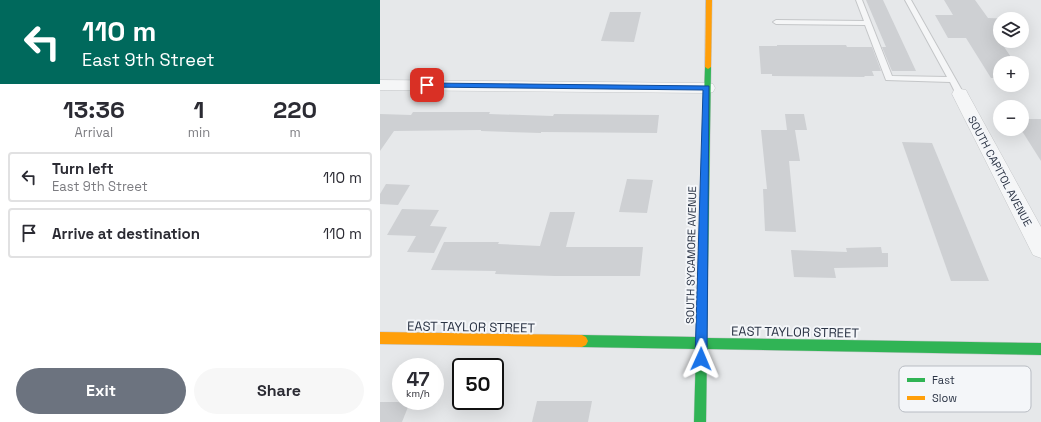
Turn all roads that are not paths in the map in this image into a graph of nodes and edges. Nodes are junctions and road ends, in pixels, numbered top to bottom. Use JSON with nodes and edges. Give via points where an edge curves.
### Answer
{"nodes":[{"id":1,"x":709,"y":0,"type":"edge"},
{"id":2,"x":859,"y":0,"type":"edge"},
{"id":3,"x":908,"y":0,"type":"edge"},
{"id":4,"x":776,"y":22,"type":"dead end"},
{"id":5,"x":868,"y":23,"type":"junction"},
{"id":6,"x":380,"y":85,"type":"edge"},
{"id":7,"x":956,"y":87,"type":"junction"},
{"id":8,"x":707,"y":88,"type":"junction"},
{"id":9,"x":1041,"y":248,"type":"edge"},
{"id":10,"x":380,"y":338,"type":"edge"},
{"id":11,"x":701,"y":344,"type":"junction"},
{"id":12,"x":1041,"y":349,"type":"edge"},
{"id":13,"x":700,"y":422,"type":"edge"}],
"edges":[{"from":1,"to":8,"type":"main road","name":"SOUTH SYCAMORE AVENUE"},
{"from":2,"to":5,"type":"lane"},
{"from":3,"to":7,"type":"lane"},
{"from":4,"to":5,"type":"lane"},
{"from":5,"to":7,"type":"lane","via":[[890,78]]},
{"from":6,"to":8,"type":"street"},
{"from":7,"to":9,"type":"street","name":"SOUTH CAPITOL AVENUE"},
{"from":8,"to":11,"type":"main road","name":"SOUTH SYCAMORE AVENUE"},
{"from":10,"to":11,"type":"main road","name":"EAST TAYLOR STREET"},
{"from":11,"to":12,"type":"main road","name":"EAST TAYLOR STREET"},
{"from":11,"to":13,"type":"main road","name":"SOUTH SYCAMORE AVENUE"}]}
